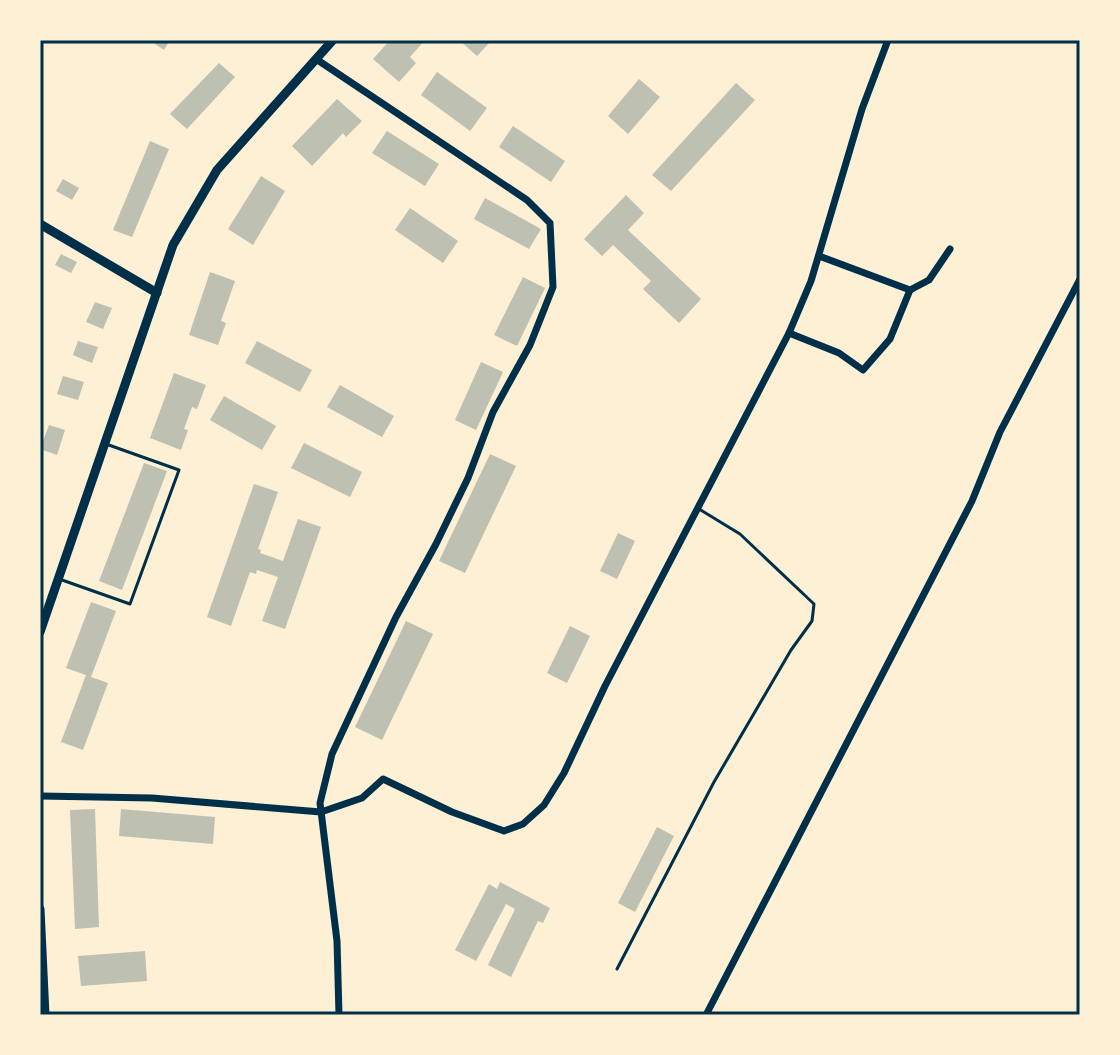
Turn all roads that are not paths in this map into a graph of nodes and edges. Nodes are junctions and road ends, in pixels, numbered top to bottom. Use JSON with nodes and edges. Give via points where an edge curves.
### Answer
{"nodes":[{"id":1,"x":333,"y":40,"type":"edge"},
{"id":2,"x":888,"y":40,"type":"edge"},
{"id":3,"x":316,"y":59,"type":"junction"},
{"id":4,"x":40,"y":224,"type":"edge"},
{"id":5,"x":950,"y":249,"type":"dead end"},
{"id":6,"x":819,"y":256,"type":"junction"},
{"id":7,"x":1080,"y":279,"type":"edge"},
{"id":8,"x":910,"y":290,"type":"junction"},
{"id":9,"x":157,"y":293,"type":"junction"},
{"id":10,"x":789,"y":333,"type":"junction"},
{"id":11,"x":105,"y":444,"type":"junction"},
{"id":12,"x":699,"y":509,"type":"junction"},
{"id":13,"x":59,"y":578,"type":"junction"},
{"id":14,"x":40,"y":632,"type":"edge"},
{"id":15,"x":40,"y":796,"type":"edge"},
{"id":16,"x":321,"y":812,"type":"junction"},
{"id":17,"x":40,"y":909,"type":"edge"},
{"id":18,"x":617,"y":969,"type":"dead end"},
{"id":19,"x":45,"y":1015,"type":"edge"},
{"id":20,"x":339,"y":1015,"type":"edge"},
{"id":21,"x":706,"y":1015,"type":"edge"}],
"edges":[{"from":1,"to":3,"type":"street"},
{"from":2,"to":6,"type":"street"},
{"from":3,"to":9,"type":"street","via":[[217,170],[173,245]]},
{"from":3,"to":16,"type":"street","via":[[527,200],[550,223],[553,287],[468,478],[332,754]]},
{"from":4,"to":9,"type":"street"},
{"from":5,"to":8,"type":"street","via":[[929,280]]},
{"from":6,"to":8,"type":"street"},
{"from":6,"to":10,"type":"street"},
{"from":7,"to":21,"type":"street","via":[[1000,432],[972,501]]},
{"from":8,"to":10,"type":"street","via":[[890,339],[863,370],[839,353]]},
{"from":9,"to":11,"type":"street"},
{"from":10,"to":12,"type":"street"},
{"from":11,"to":13,"type":"street"},
{"from":11,"to":13,"type":"lane","via":[[179,470],[130,604]]},
{"from":12,"to":16,"type":"street","via":[[564,773],[544,805],[523,824],[504,831],[383,779],[362,798]]},
{"from":12,"to":18,"type":"lane","via":[[740,534],[802,590],[814,604],[812,621],[714,782]]},
{"from":13,"to":14,"type":"street"},
{"from":15,"to":16,"type":"street","via":[[152,798]]},
{"from":16,"to":20,"type":"street","via":[[337,941]]},
{"from":17,"to":19,"type":"street"}]}
